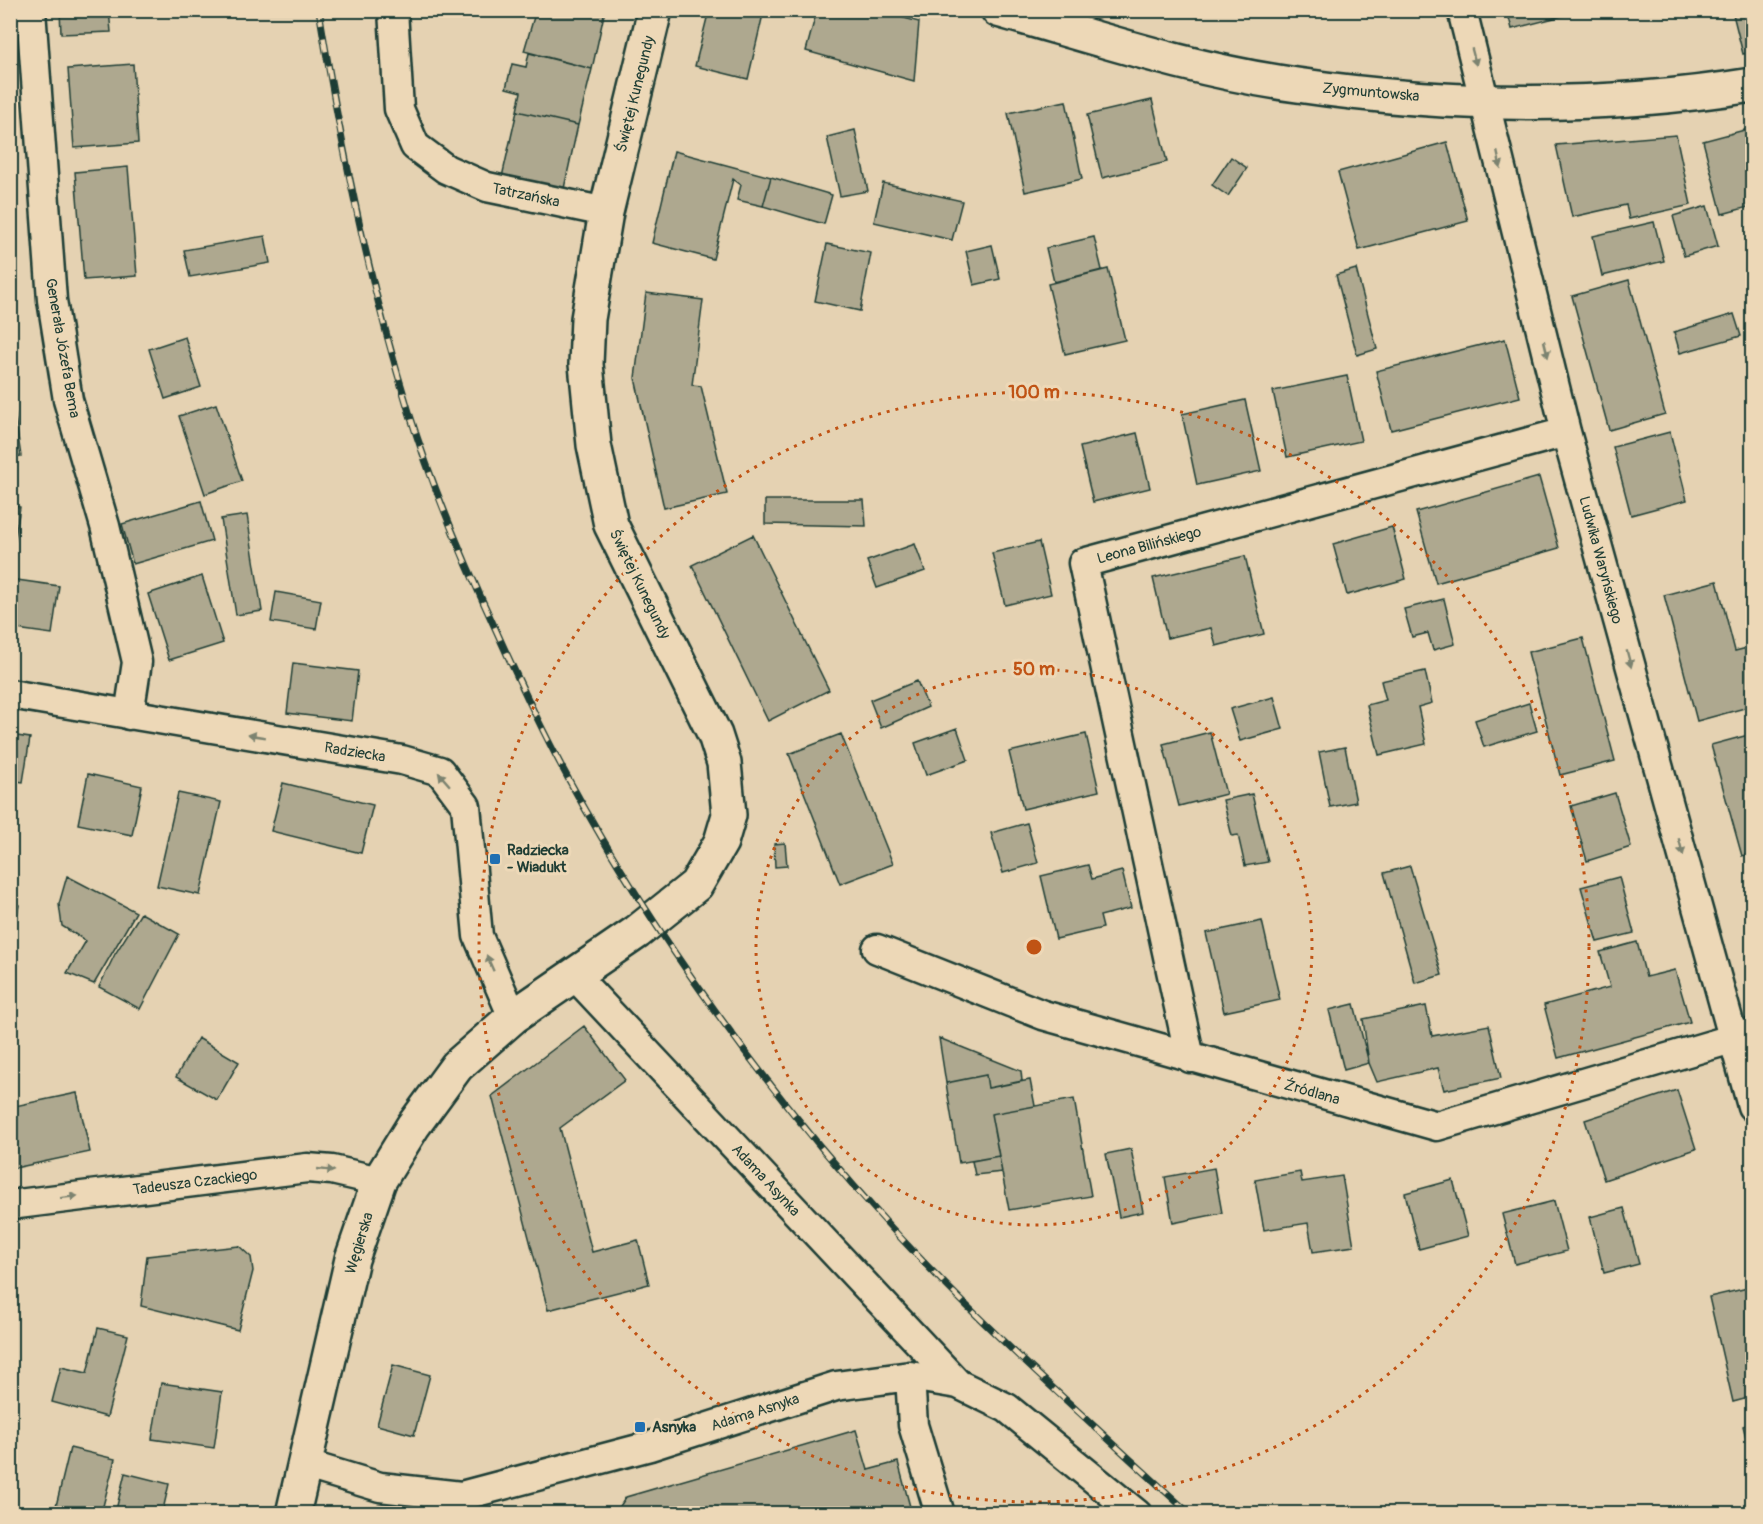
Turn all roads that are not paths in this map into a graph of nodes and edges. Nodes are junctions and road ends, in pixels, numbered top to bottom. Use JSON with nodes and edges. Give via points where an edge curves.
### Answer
{"nodes":[{"id":1,"x":31,"y":10,"type":"edge"},
{"id":2,"x":393,"y":10,"type":"edge"},
{"id":3,"x":655,"y":10,"type":"edge"},
{"id":4,"x":998,"y":10,"type":"edge"},
{"id":5,"x":1462,"y":10,"type":"edge"},
{"id":6,"x":1752,"y":85,"type":"edge"},
{"id":7,"x":1486,"y":103,"type":"junction"},
{"id":8,"x":606,"y":212,"type":"junction"},
{"id":9,"x":1566,"y":432,"type":"junction"},
{"id":10,"x":10,"y":694,"type":"edge"},
{"id":11,"x":129,"y":715,"type":"junction"},
{"id":12,"x":877,"y":949,"type":"dead end"},
{"id":13,"x":574,"y":975,"type":"junction"},
{"id":14,"x":513,"y":1017,"type":"junction"},
{"id":15,"x":1743,"y":1035,"type":"edge"},
{"id":16,"x":1190,"y":1058,"type":"junction"},
{"id":17,"x":1752,"y":1106,"type":"edge"},
{"id":18,"x":379,"y":1181,"type":"junction"},
{"id":19,"x":10,"y":1204,"type":"edge"},
{"id":20,"x":910,"y":1376,"type":"junction"},
{"id":21,"x":958,"y":1384,"type":"junction"},
{"id":22,"x":304,"y":1464,"type":"junction"},
{"id":23,"x":292,"y":1514,"type":"edge"},
{"id":24,"x":940,"y":1514,"type":"edge"},
{"id":25,"x":1137,"y":1514,"type":"edge"}],
"edges":[{"from":1,"to":11,"type":"street","name":"Generała Józefa Bema","via":[[52,300],[68,400],[105,526],[137,662]]},
{"from":2,"to":8,"type":"street","name":"Tatrzańska","via":[[399,110],[415,147],[446,169],[486,187]]},
{"from":3,"to":8,"type":"main road","name":"Świętej Kunegundy"},
{"from":4,"to":7,"type":"main road","name":"Zygmuntowska","via":[[1196,66],[1297,85]]},
{"from":5,"to":7,"type":"street","name":"Ludwika Waryńskiego","one_way":true},
{"from":6,"to":7,"type":"main road","name":"Zygmuntowska","via":[[1680,96]]},
{"from":7,"to":9,"type":"street","name":"Ludwika Waryńskiego","one_way":true},
{"from":8,"to":13,"type":"main road","name":"Świętej Kunegundy","via":[[586,364],[601,485],[620,547],[715,735],[724,763],[729,815],[721,842],[696,885]]},
{"from":9,"to":15,"type":"street","name":"Ludwika Waryńskiego","one_way":true},
{"from":9,"to":16,"type":"street","name":"Leona Bilińskiego","via":[[1083,563]]},
{"from":10,"to":11,"type":"street","name":"Radziecka"},
{"from":14,"to":11,"type":"street","name":"Radziecka","one_way":true,"via":[[478,936],[466,806],[440,771],[402,760]]},
{"from":12,"to":16,"type":"street","name":"Źródlana","via":[[1043,1015]]},
{"from":13,"to":14,"type":"main road","name":"Świętej Kunegundy"},
{"from":13,"to":21,"type":"street","name":"Adama Asynka"},
{"from":14,"to":18,"type":"main road","name":"Węgierska","via":[[457,1066]]},
{"from":15,"to":16,"type":"street","name":"Źródlana","via":[[1437,1126]]},
{"from":15,"to":17,"type":"street","name":"Ludwika Waryńskiego"},
{"from":19,"to":18,"type":"street","name":"Tadeusza Czackiego","one_way":true,"via":[[307,1168]]},
{"from":18,"to":22,"type":"main road","name":"Węgierska","via":[[352,1259]]},
{"from":20,"to":21,"type":"street","name":"Adama Asnyka"},
{"from":20,"to":22,"type":"street","name":"Adama Asnyka","via":[[836,1386],[650,1446],[461,1496],[380,1487]]},
{"from":20,"to":24,"type":"street","via":[[914,1425]]},
{"from":21,"to":25,"type":"street","name":"Adama Asnyka","via":[[1007,1408]]},
{"from":22,"to":23,"type":"main road","name":"Węgierska"}]}
